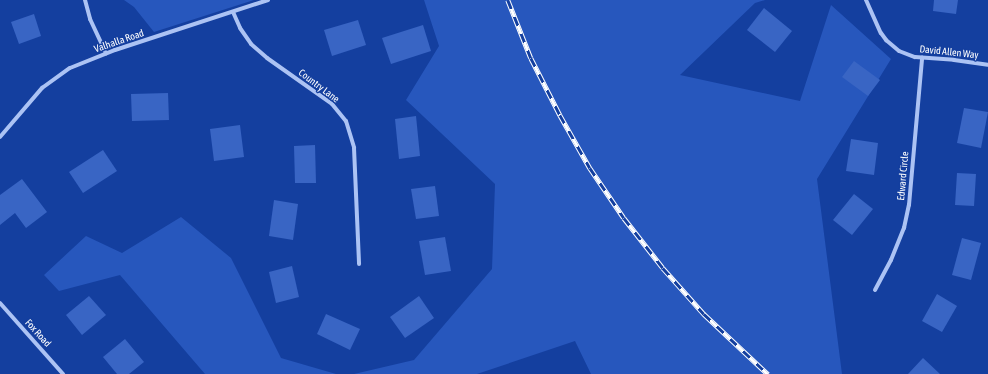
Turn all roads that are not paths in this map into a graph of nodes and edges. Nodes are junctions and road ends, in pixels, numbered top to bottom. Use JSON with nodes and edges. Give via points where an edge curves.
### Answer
{"nodes":[{"id":1,"x":86,"y":0,"type":"edge"},
{"id":2,"x":268,"y":0,"type":"edge"},
{"id":3,"x":866,"y":0,"type":"edge"},
{"id":4,"x":233,"y":12,"type":"junction"},
{"id":5,"x":106,"y":53,"type":"junction"},
{"id":6,"x":922,"y":58,"type":"junction"},
{"id":7,"x":988,"y":64,"type":"edge"},
{"id":8,"x":0,"y":137,"type":"edge"},
{"id":9,"x":360,"y":264,"type":"dead end"},
{"id":10,"x":875,"y":290,"type":"dead end"},
{"id":11,"x":0,"y":303,"type":"edge"},
{"id":12,"x":63,"y":374,"type":"edge"}],
"edges":[{"from":1,"to":5,"type":"street","via":[[90,19]]},
{"from":2,"to":4,"type":"street","name":"Valhalla Road"},
{"from":3,"to":6,"type":"street","name":"David Allen Way","via":[[886,40],[899,51]]},
{"from":4,"to":5,"type":"street","name":"Valhalla Road"},
{"from":4,"to":9,"type":"street","name":"Country Lane","via":[[251,44],[332,104],[346,121],[354,148]]},
{"from":5,"to":8,"type":"street","name":"Valhalla Road","via":[[55,76]]},
{"from":6,"to":7,"type":"street","name":"David Allen Way"},
{"from":6,"to":10,"type":"street","name":"Edward Circle","via":[[906,220],[891,260]]},
{"from":11,"to":12,"type":"street","name":"Fox Road"}]}
